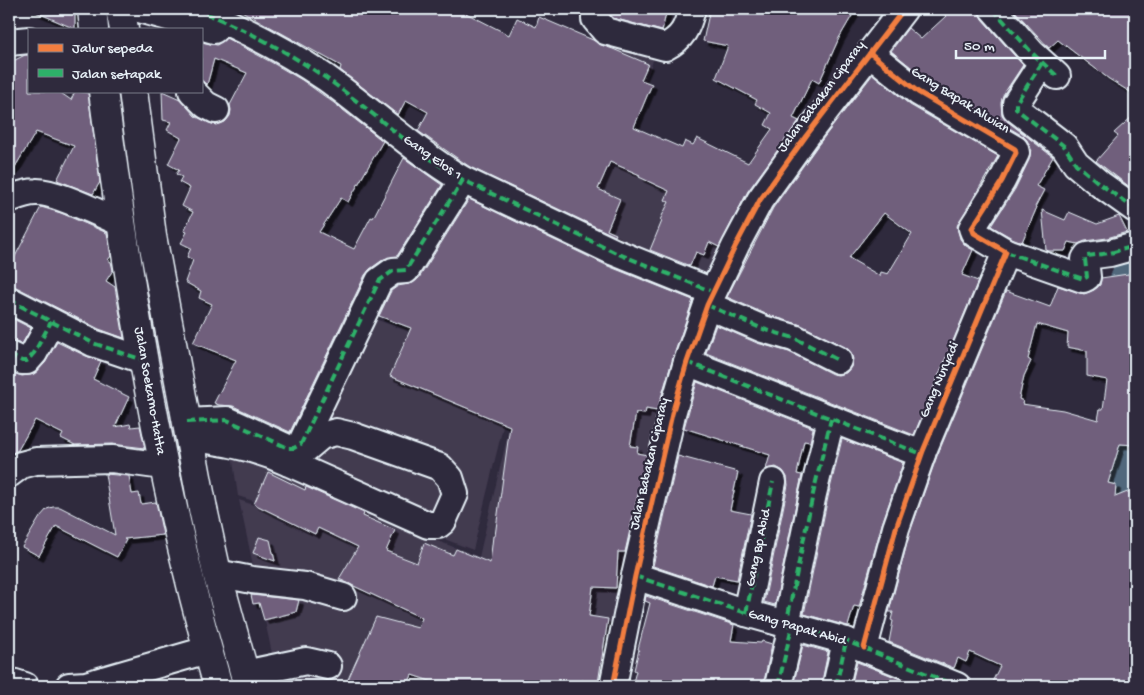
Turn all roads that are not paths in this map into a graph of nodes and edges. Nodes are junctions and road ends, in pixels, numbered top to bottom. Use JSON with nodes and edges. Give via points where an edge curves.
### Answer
{"nodes":[{"id":1,"x":92,"y":9,"type":"edge"},
{"id":2,"x":120,"y":9,"type":"edge"},
{"id":3,"x":139,"y":9,"type":"edge"},
{"id":4,"x":594,"y":9,"type":"edge"},
{"id":5,"x":692,"y":9,"type":"edge"},
{"id":6,"x":904,"y":9,"type":"edge"},
{"id":7,"x":993,"y":9,"type":"edge"},
{"id":8,"x":184,"y":19,"type":"edge"},
{"id":9,"x":94,"y":28,"type":"edge"},
{"id":10,"x":124,"y":28,"type":"edge"},
{"id":11,"x":28,"y":40,"type":"edge"},
{"id":12,"x":9,"y":42,"type":"edge"},
{"id":13,"x":254,"y":46,"type":"dead end"},
{"id":14,"x":870,"y":53,"type":"junction"},
{"id":15,"x":102,"y":92,"type":"edge"},
{"id":16,"x":133,"y":92,"type":"edge"},
{"id":17,"x":193,"y":92,"type":"edge"},
{"id":18,"x":216,"y":110,"type":"dead end"},
{"id":19,"x":463,"y":180,"type":"junction"},
{"id":20,"x":9,"y":199,"type":"edge"},
{"id":21,"x":1135,"y":209,"type":"edge"},
{"id":22,"x":122,"y":223,"type":"junction"},
{"id":23,"x":1135,"y":246,"type":"edge"},
{"id":24,"x":1006,"y":252,"type":"junction"},
{"id":25,"x":710,"y":299,"type":"junction"},
{"id":26,"x":9,"y":300,"type":"edge"},
{"id":27,"x":51,"y":322,"type":"junction"},
{"id":28,"x":9,"y":355,"type":"edge"},
{"id":29,"x":143,"y":360,"type":"junction"},
{"id":30,"x":838,"y":360,"type":"dead end"},
{"id":31,"x":687,"y":362,"type":"junction"},
{"id":32,"x":831,"y":419,"type":"junction"},
{"id":33,"x":188,"y":430,"type":"junction"},
{"id":34,"x":922,"y":454,"type":"junction"},
{"id":35,"x":289,"y":463,"type":"junction"},
{"id":36,"x":163,"y":466,"type":"junction"},
{"id":37,"x":9,"y":474,"type":"edge"},
{"id":38,"x":773,"y":482,"type":"dead end"},
{"id":39,"x":217,"y":573,"type":"junction"},
{"id":40,"x":635,"y":576,"type":"junction"},
{"id":41,"x":343,"y":598,"type":"dead end"},
{"id":42,"x":746,"y":613,"type":"junction"},
{"id":43,"x":789,"y":625,"type":"junction"},
{"id":44,"x":855,"y":644,"type":"junction"},
{"id":45,"x":207,"y":650,"type":"junction"},
{"id":46,"x":328,"y":666,"type":"dead end"},
{"id":47,"x":246,"y":680,"type":"edge"},
{"id":48,"x":9,"y":681,"type":"edge"},
{"id":49,"x":25,"y":686,"type":"edge"},
{"id":50,"x":69,"y":686,"type":"edge"},
{"id":51,"x":218,"y":686,"type":"edge"},
{"id":52,"x":613,"y":686,"type":"edge"},
{"id":53,"x":778,"y":686,"type":"edge"},
{"id":54,"x":836,"y":686,"type":"edge"},
{"id":55,"x":957,"y":686,"type":"edge"}],
"edges":[{"from":1,"to":9,"type":"highway"},
{"from":2,"to":10,"type":"highway"},
{"from":3,"to":8,"type":"street"},
{"from":4,"to":5,"type":"street","via":[[595,19],[605,31],[665,47],[677,40]]},
{"from":6,"to":14,"type":"street","name":"Jalan Babakan Ciparay"},
{"from":7,"to":21,"type":"street","via":[[1050,70],[1016,103],[1016,110],[1064,146],[1076,164],[1094,179]]},
{"from":8,"to":13,"type":"street"},
{"from":8,"to":19,"type":"street","name":"Gang Elos 1","via":[[228,22],[275,46],[326,78],[440,167]]},
{"from":11,"to":12,"type":"street"},
{"from":14,"to":24,"type":"street","name":"Gang Bapak Alwian","via":[[918,92],[1015,149],[1002,181],[972,228],[974,233]]},
{"from":14,"to":25,"type":"street","name":"Jalan Babakan Ciparay","via":[[760,200]]},
{"from":15,"to":22,"type":"highway","name":"Jalan Soekarno-Hatta"},
{"from":16,"to":33,"type":"highway","via":[[152,236]]},
{"from":17,"to":18,"type":"street"},
{"from":19,"to":25,"type":"street","name":"Gang Elos 1"},
{"from":19,"to":33,"type":"street","via":[[406,270],[393,271],[378,281],[301,444],[288,448],[227,420]]},
{"from":20,"to":22,"type":"street","via":[[42,192]]},
{"from":22,"to":29,"type":"highway","name":"Jalan Soekarno-Hatta"},
{"from":23,"to":24,"type":"street","via":[[1085,257],[1084,279]]},
{"from":24,"to":34,"type":"street","name":"Gang Nuryadi"},
{"from":25,"to":30,"type":"street","name":"Gang Elos 1","via":[[763,329],[794,338]]},
{"from":25,"to":31,"type":"street","name":"Jalan Babakan Ciparay"},
{"from":26,"to":27,"type":"street"},
{"from":27,"to":28,"type":"street","via":[[27,361]]},
{"from":27,"to":29,"type":"street","via":[[93,343]]},
{"from":29,"to":36,"type":"highway","name":"Jalan Soekarno-Hatta"},
{"from":31,"to":32,"type":"street"},
{"from":31,"to":40,"type":"street","name":"Jalan Babakan Ciparay"},
{"from":32,"to":34,"type":"street"},
{"from":32,"to":43,"type":"street","via":[[813,494]]},
{"from":33,"to":35,"type":"street","via":[[270,454]]},
{"from":33,"to":39,"type":"highway"},
{"from":34,"to":44,"type":"street","name":"Gang Nuryadi"},
{"from":35,"to":35,"type":"street","via":[[321,436],[336,432],[440,467],[450,478],[455,494],[443,520],[438,525],[428,525]]},
{"from":36,"to":37,"type":"street","via":[[112,458],[36,461],[21,465]]},
{"from":36,"to":45,"type":"highway","name":"Jalan Soekarno-Hatta"},
{"from":38,"to":42,"type":"street","name":"Gang Bp Abid"},
{"from":39,"to":41,"type":"street","via":[[305,586]]},
{"from":39,"to":47,"type":"highway"},
{"from":40,"to":42,"type":"street","name":"Gang Papak Abid"},
{"from":40,"to":52,"type":"street","name":"Jalan Babakan Ciparay"},
{"from":42,"to":43,"type":"street","name":"Gang Papak Abid"},
{"from":43,"to":44,"type":"street","name":"Gang Papak Abid"},
{"from":43,"to":53,"type":"street"},
{"from":44,"to":54,"type":"street","name":"Gang Nuryadi"},
{"from":44,"to":55,"type":"street","name":"Gang Papak Abid"},
{"from":45,"to":50,"type":"street"},
{"from":45,"to":51,"type":"highway","name":"Jalan Soekarno-Hatta"},
{"from":46,"to":47,"type":"street","via":[[306,662]]},
{"from":48,"to":49,"type":"street"}]}
